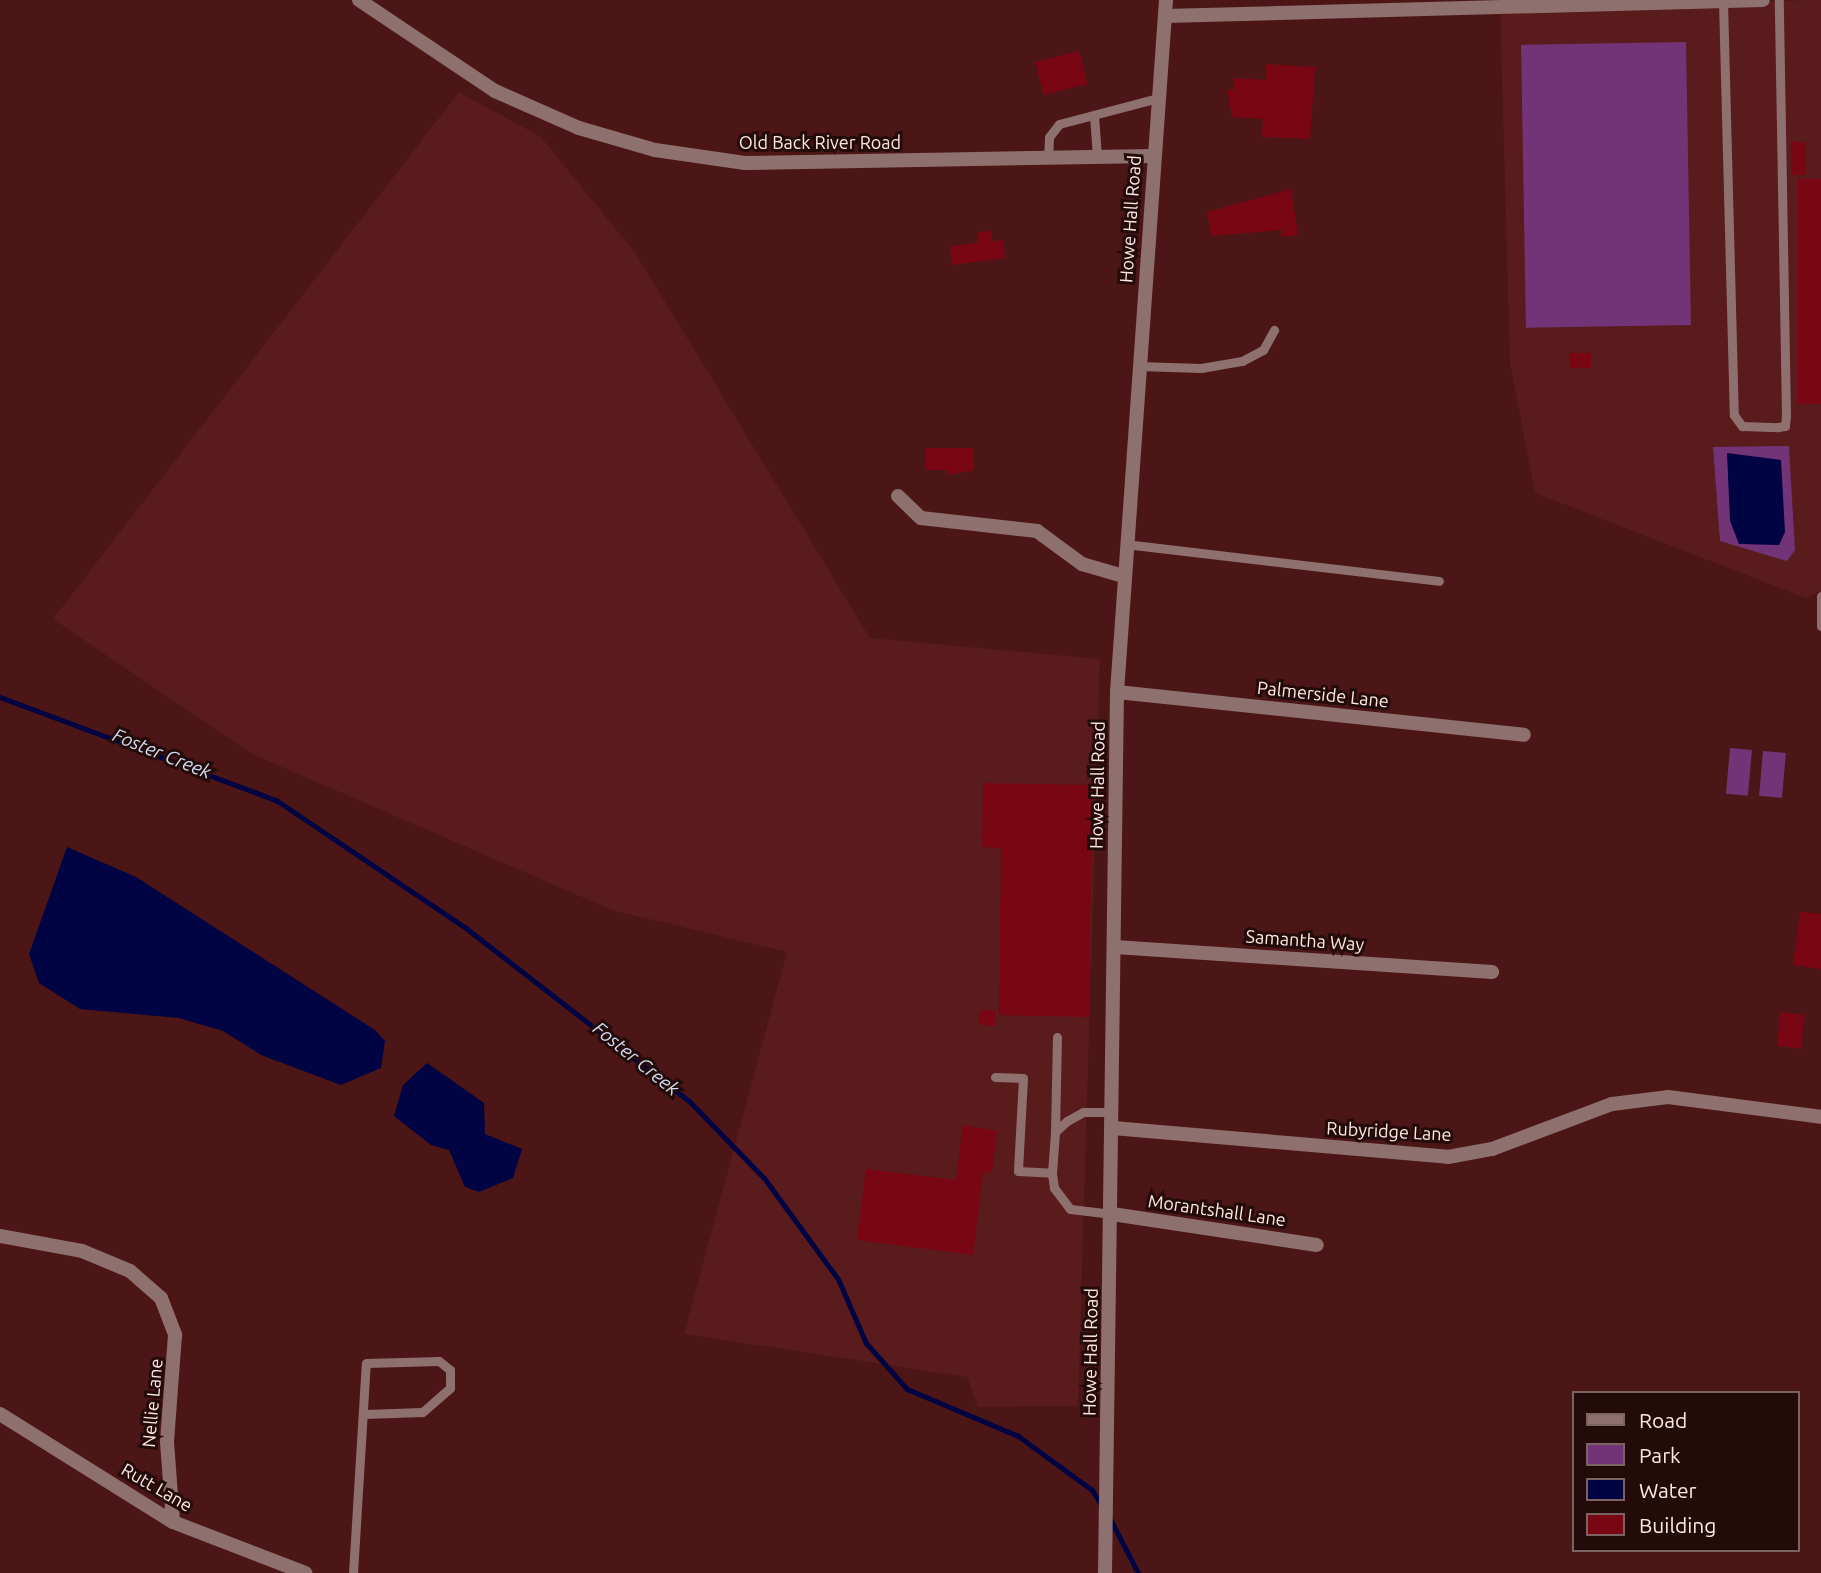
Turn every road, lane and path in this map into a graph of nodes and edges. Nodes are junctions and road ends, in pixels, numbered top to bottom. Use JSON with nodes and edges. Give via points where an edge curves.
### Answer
{"nodes":[{"id":1,"x":359,"y":0,"type":"edge"},
{"id":2,"x":1166,"y":0,"type":"edge"},
{"id":3,"x":1763,"y":0,"type":"edge"},
{"id":4,"x":1779,"y":0,"type":"edge"},
{"id":5,"x":1723,"y":1,"type":"edge"},
{"id":6,"x":1557,"y":2,"type":"edge"},
{"id":7,"x":1165,"y":16,"type":"junction"},
{"id":8,"x":1158,"y":99,"type":"junction"},
{"id":9,"x":1094,"y":115,"type":"junction"},
{"id":10,"x":1153,"y":156,"type":"junction"},
{"id":11,"x":1097,"y":157,"type":"junction"},
{"id":12,"x":1048,"y":158,"type":"junction"},
{"id":13,"x":1274,"y":330,"type":"dead end"},
{"id":14,"x":1138,"y":366,"type":"junction"},
{"id":15,"x":898,"y":496,"type":"dead end"},
{"id":16,"x":1125,"y":544,"type":"junction"},
{"id":17,"x":1123,"y":576,"type":"junction"},
{"id":18,"x":1439,"y":581,"type":"dead end"},
{"id":19,"x":1821,"y":596,"type":"edge"},
{"id":20,"x":1821,"y":626,"type":"edge"},
{"id":21,"x":1118,"y":692,"type":"junction"},
{"id":22,"x":1524,"y":735,"type":"dead end"},
{"id":23,"x":1115,"y":947,"type":"junction"},
{"id":24,"x":1492,"y":972,"type":"dead end"},
{"id":25,"x":1057,"y":1037,"type":"dead end"},
{"id":26,"x":995,"y":1077,"type":"dead end"},
{"id":27,"x":1113,"y":1112,"type":"junction"},
{"id":28,"x":1821,"y":1117,"type":"edge"},
{"id":29,"x":1112,"y":1128,"type":"junction"},
{"id":30,"x":1055,"y":1132,"type":"junction"},
{"id":31,"x":1052,"y":1173,"type":"junction"},
{"id":32,"x":1112,"y":1214,"type":"junction"},
{"id":33,"x":0,"y":1236,"type":"edge"},
{"id":34,"x":1317,"y":1245,"type":"dead end"},
{"id":35,"x":0,"y":1414,"type":"edge"},
{"id":36,"x":365,"y":1414,"type":"junction"},
{"id":37,"x":173,"y":1522,"type":"junction"},
{"id":38,"x":305,"y":1573,"type":"edge"},
{"id":39,"x":353,"y":1573,"type":"edge"},
{"id":40,"x":1105,"y":1573,"type":"edge"}],
"edges":[{"from":1,"to":12,"type":"street","name":"Old Back River Road","via":[[495,91],[579,128],[655,150],[745,163]]},
{"from":2,"to":7,"type":"street","name":"Howe Hall Road"},
{"from":3,"to":5,"type":"street"},
{"from":4,"to":5,"type":"lane","via":[[1786,415],[1785,426],[1777,427],[1742,426],[1734,415]]},
{"from":5,"to":6,"type":"street"},
{"from":6,"to":7,"type":"street"},
{"from":7,"to":8,"type":"street","name":"Howe Hall Road"},
{"from":8,"to":9,"type":"lane"},
{"from":8,"to":10,"type":"street","name":"Howe Hall Road"},
{"from":9,"to":11,"type":"lane"},
{"from":9,"to":12,"type":"lane","via":[[1052,130]]},
{"from":10,"to":11,"type":"street","name":"Old Back River Road"},
{"from":10,"to":14,"type":"street","name":"Howe Hall Road"},
{"from":11,"to":12,"type":"street","name":"Old Back River Road"},
{"from":13,"to":14,"type":"lane","via":[[1263,350],[1241,360],[1201,368]]},
{"from":14,"to":16,"type":"street","name":"Howe Hall Road"},
{"from":15,"to":17,"type":"street","via":[[920,518],[1037,531],[1082,564]]},
{"from":16,"to":17,"type":"street","name":"Howe Hall Road"},
{"from":16,"to":18,"type":"lane"},
{"from":17,"to":21,"type":"street","name":"Howe Hall Road"},
{"from":19,"to":20,"type":"lane"},
{"from":21,"to":22,"type":"street","name":"Palmerside Lane"},
{"from":21,"to":23,"type":"street","name":"Howe Hall Road"},
{"from":23,"to":24,"type":"street","name":"Samantha Way"},
{"from":23,"to":27,"type":"street","name":"Howe Hall Road"},
{"from":25,"to":30,"type":"lane"},
{"from":26,"to":31,"type":"lane","via":[[1023,1078],[1018,1171]]},
{"from":27,"to":29,"type":"street","name":"Howe Hall Road"},
{"from":27,"to":30,"type":"lane","via":[[1083,1112]]},
{"from":28,"to":29,"type":"street","name":"Rubyridge Lane","via":[[1668,1097],[1612,1104],[1492,1149],[1448,1157]]},
{"from":29,"to":32,"type":"street","name":"Howe Hall Road"},
{"from":30,"to":31,"type":"lane"},
{"from":31,"to":32,"type":"lane","via":[[1054,1188],[1070,1209]]},
{"from":32,"to":34,"type":"street","name":"Morantshall Lane"},
{"from":32,"to":40,"type":"street","name":"Howe Hall Road"},
{"from":33,"to":37,"type":"street","name":"Nellie Lane","via":[[82,1251],[130,1270],[161,1298],[175,1335],[167,1442]]},
{"from":35,"to":37,"type":"street","name":"Rutt Lane"},
{"from":36,"to":36,"type":"lane","via":[[366,1363],[439,1362],[450,1370],[450,1388],[422,1412]]},
{"from":36,"to":39,"type":"lane"},
{"from":37,"to":38,"type":"street","name":"Rutt Lane"}]}
